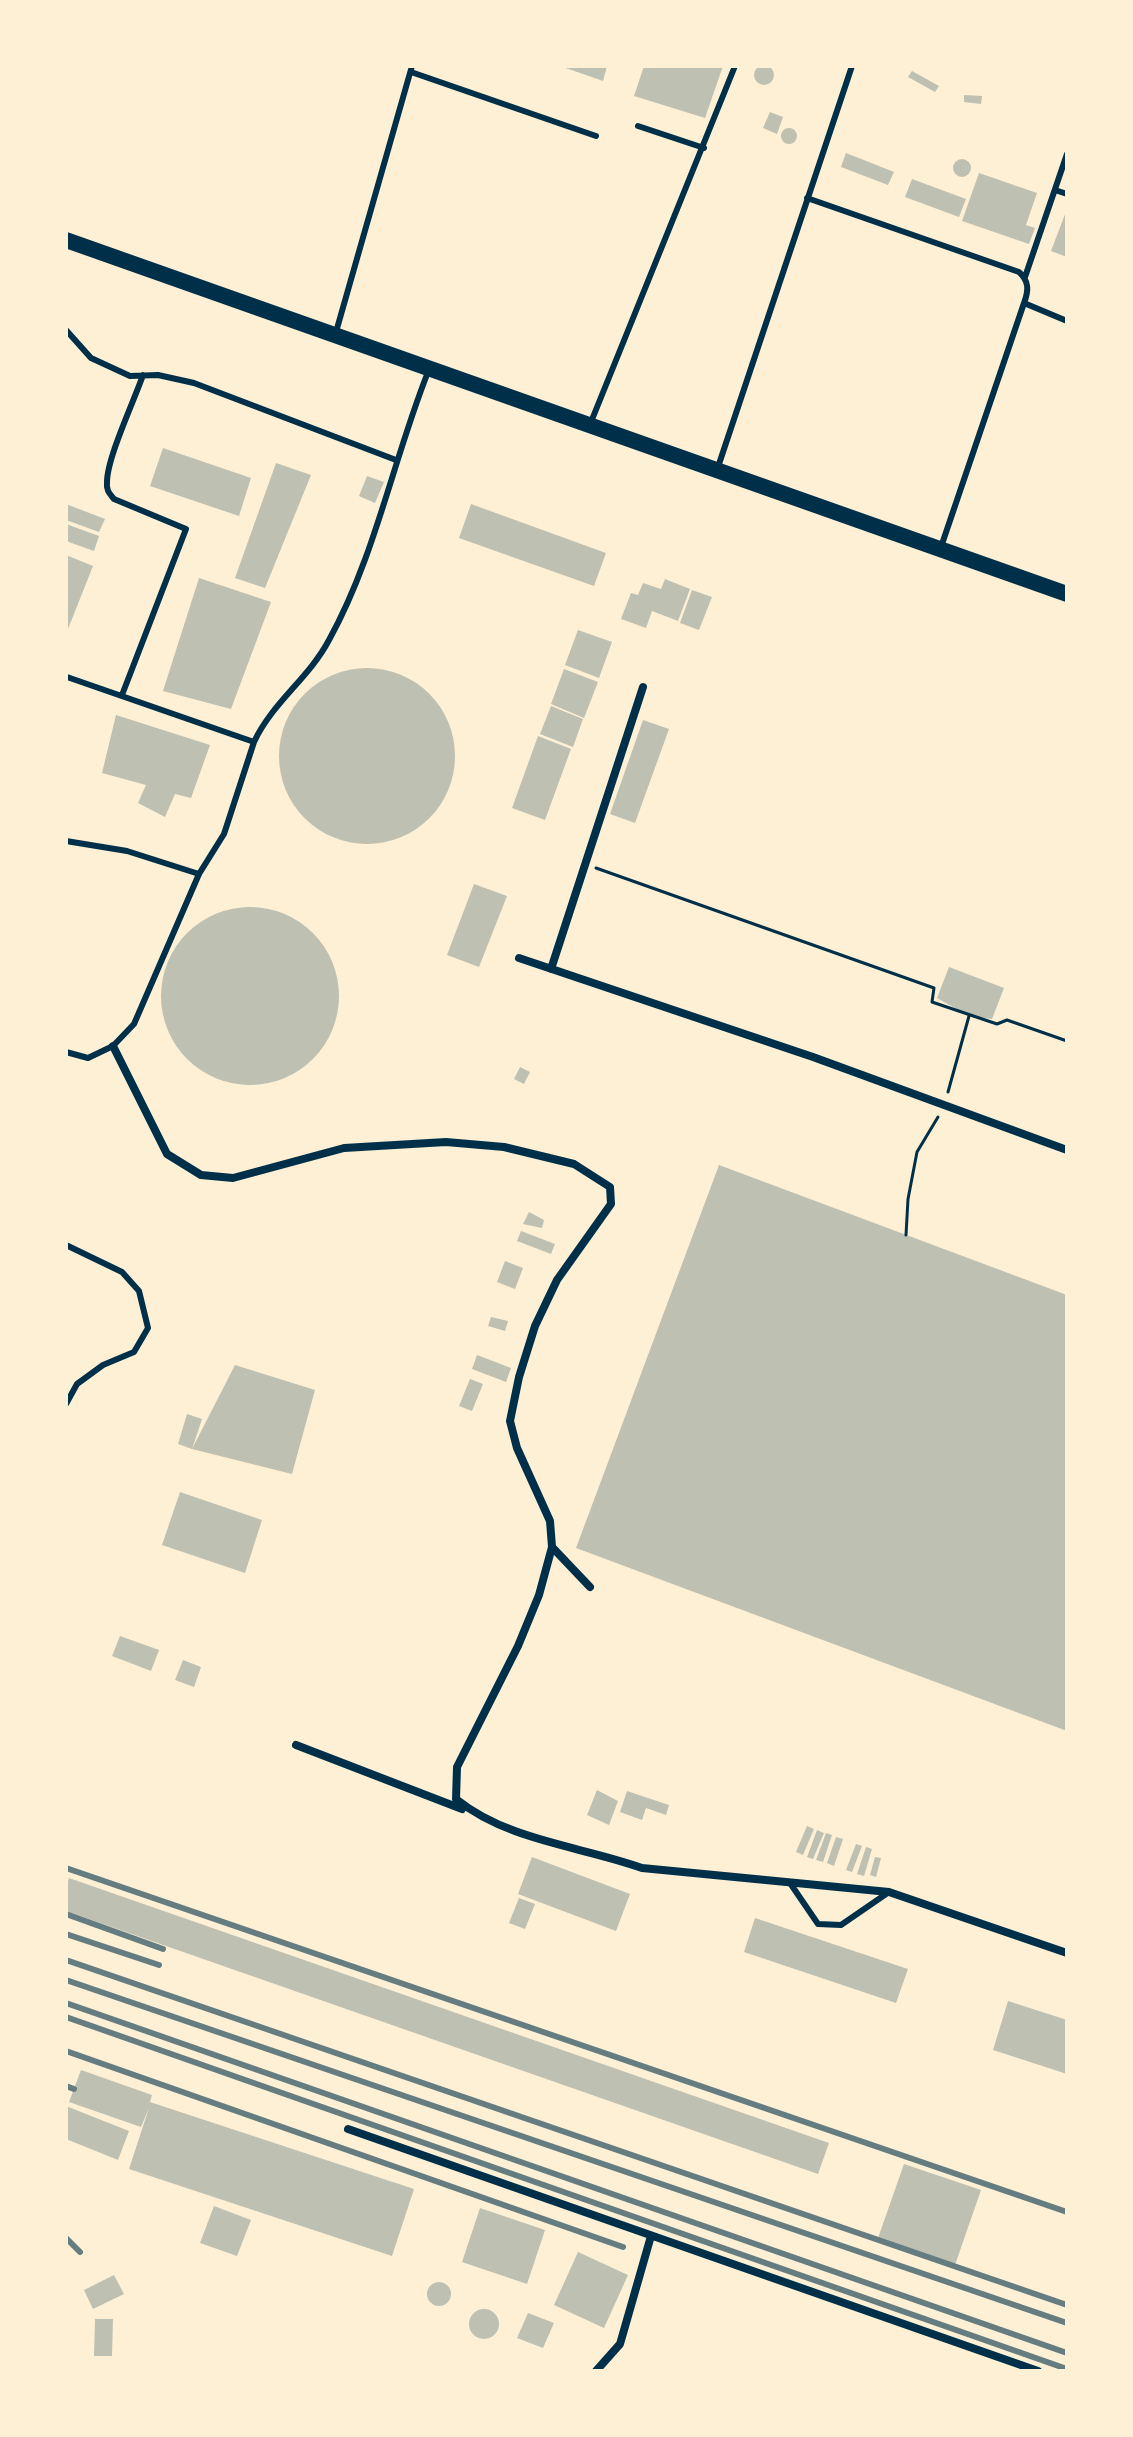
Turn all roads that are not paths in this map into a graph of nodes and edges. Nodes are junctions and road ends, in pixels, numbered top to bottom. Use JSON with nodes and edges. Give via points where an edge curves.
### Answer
{"nodes":[{"id":1,"x":735,"y":66,"type":"edge"},
{"id":2,"x":852,"y":66,"type":"edge"},
{"id":3,"x":411,"y":69,"type":"edge"},
{"id":4,"x":638,"y":126,"type":"dead end"},
{"id":5,"x":596,"y":136,"type":"dead end"},
{"id":6,"x":704,"y":148,"type":"junction"},
{"id":7,"x":1067,"y":154,"type":"edge"},
{"id":8,"x":1055,"y":190,"type":"junction"},
{"id":9,"x":1067,"y":194,"type":"edge"},
{"id":10,"x":807,"y":198,"type":"junction"},
{"id":11,"x":66,"y":240,"type":"edge"},
{"id":12,"x":1025,"y":277,"type":"junction"},
{"id":13,"x":1024,"y":303,"type":"junction"},
{"id":14,"x":1067,"y":321,"type":"edge"},
{"id":15,"x":66,"y":330,"type":"edge"},
{"id":16,"x":335,"y":335,"type":"junction"},
{"id":17,"x":429,"y":368,"type":"junction"},
{"id":18,"x":143,"y":375,"type":"junction"},
{"id":19,"x":590,"y":425,"type":"junction"},
{"id":20,"x":396,"y":460,"type":"junction"},
{"id":21,"x":717,"y":470,"type":"junction"},
{"id":22,"x":940,"y":549,"type":"junction"},
{"id":23,"x":1067,"y":594,"type":"edge"},
{"id":24,"x":67,"y":677,"type":"edge"},
{"id":25,"x":643,"y":687,"type":"dead end"},
{"id":26,"x":122,"y":695,"type":"junction"},
{"id":27,"x":254,"y":742,"type":"junction"},
{"id":28,"x":66,"y":841,"type":"edge"},
{"id":29,"x":199,"y":874,"type":"junction"},
{"id":30,"x":519,"y":958,"type":"dead end"},
{"id":31,"x":551,"y":969,"type":"junction"},
{"id":32,"x":113,"y":1046,"type":"junction"},
{"id":33,"x":66,"y":1052,"type":"edge"},
{"id":34,"x":1067,"y":1150,"type":"edge"},
{"id":35,"x":66,"y":1245,"type":"edge"},
{"id":36,"x":66,"y":1404,"type":"edge"},
{"id":37,"x":552,"y":1547,"type":"junction"},
{"id":38,"x":590,"y":1587,"type":"dead end"},
{"id":39,"x":296,"y":1745,"type":"dead end"},
{"id":40,"x":474,"y":1814,"type":"junction"},
{"id":41,"x":790,"y":1883,"type":"junction"},
{"id":42,"x":889,"y":1892,"type":"junction"},
{"id":43,"x":1067,"y":1953,"type":"edge"},
{"id":44,"x":348,"y":2129,"type":"dead end"},
{"id":45,"x":651,"y":2236,"type":"junction"},
{"id":46,"x":596,"y":2371,"type":"edge"},
{"id":47,"x":1038,"y":2371,"type":"edge"}],
"edges":[{"from":1,"to":6,"type":"lane"},
{"from":2,"to":10,"type":"lane"},
{"from":3,"to":5,"type":"lane"},
{"from":3,"to":16,"type":"lane"},
{"from":4,"to":6,"type":"lane"},
{"from":6,"to":19,"type":"lane"},
{"from":7,"to":8,"type":"lane"},
{"from":8,"to":9,"type":"lane"},
{"from":8,"to":12,"type":"lane"},
{"from":10,"to":12,"type":"lane"},
{"from":10,"to":21,"type":"lane"},
{"from":11,"to":16,"type":"main road"},
{"from":12,"to":13,"type":"lane"},
{"from":13,"to":14,"type":"lane"},
{"from":13,"to":22,"type":"lane"},
{"from":15,"to":18,"type":"lane","via":[[91,358],[130,376]]},
{"from":16,"to":17,"type":"main road"},
{"from":17,"to":19,"type":"main road"},
{"from":17,"to":20,"type":"lane"},
{"from":18,"to":20,"type":"lane","via":[[194,383]]},
{"from":18,"to":26,"type":"lane","via":[[113,457],[107,491],[114,499],[186,529]]},
{"from":19,"to":21,"type":"main road"},
{"from":20,"to":27,"type":"lane","via":[[371,540],[330,640],[268,716]]},
{"from":21,"to":22,"type":"main road"},
{"from":22,"to":23,"type":"main road"},
{"from":24,"to":26,"type":"lane"},
{"from":25,"to":31,"type":"street"},
{"from":26,"to":27,"type":"lane"},
{"from":27,"to":29,"type":"lane","via":[[224,834]]},
{"from":28,"to":29,"type":"lane","via":[[127,851]]},
{"from":29,"to":32,"type":"lane","via":[[134,1024]]},
{"from":30,"to":31,"type":"street"},
{"from":31,"to":34,"type":"street"},
{"from":32,"to":33,"type":"lane","via":[[88,1058]]},
{"from":32,"to":37,"type":"street","via":[[167,1154],[201,1175],[233,1178],[344,1148],[446,1142],[504,1147],[574,1164],[610,1187],[611,1204],[557,1280],[535,1326],[510,1421],[550,1521]]},
{"from":35,"to":36,"type":"lane","via":[[122,1272],[139,1291],[148,1328],[134,1352],[77,1384]]},
{"from":37,"to":38,"type":"street"},
{"from":37,"to":40,"type":"street","via":[[518,1646],[457,1767],[456,1799]]},
{"from":39,"to":40,"type":"street"},
{"from":40,"to":41,"type":"street","via":[[642,1868]]},
{"from":41,"to":42,"type":"street"},
{"from":41,"to":42,"type":"lane","via":[[818,1924],[841,1925]]},
{"from":42,"to":43,"type":"street"},
{"from":44,"to":45,"type":"street"},
{"from":45,"to":46,"type":"street","via":[[620,2344]]},
{"from":45,"to":47,"type":"street"}]}
